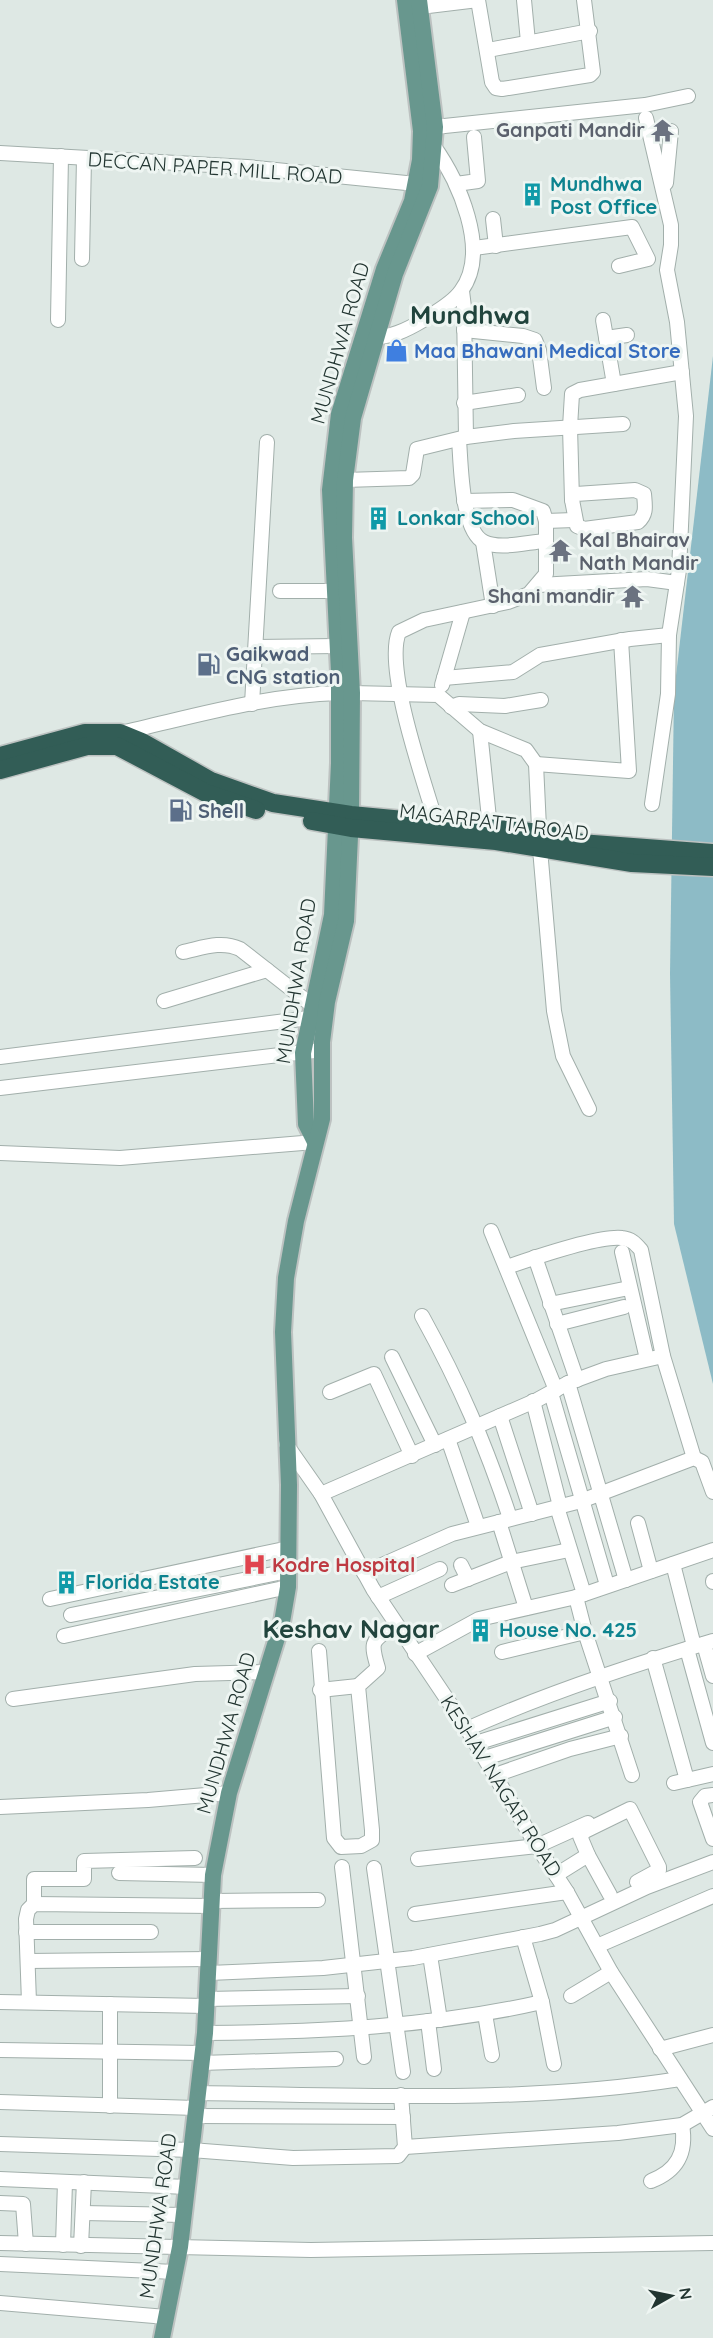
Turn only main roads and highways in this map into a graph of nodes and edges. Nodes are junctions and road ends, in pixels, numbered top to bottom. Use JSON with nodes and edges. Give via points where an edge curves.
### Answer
{"nodes":[{"id":1,"x":415,"y":10,"type":"edge"},
{"id":2,"x":423,"y":185,"type":"junction"},
{"id":3,"x":370,"y":337,"type":"junction"},
{"id":4,"x":346,"y":693,"type":"junction"},
{"id":5,"x":0,"y":756,"type":"edge"},
{"id":6,"x":0,"y":770,"type":"edge"},
{"id":7,"x":344,"y":820,"type":"junction"},
{"id":8,"x":540,"y":841,"type":"junction"},
{"id":9,"x":713,"y":841,"type":"edge"},
{"id":10,"x":713,"y":854,"type":"edge"},
{"id":11,"x":633,"y":855,"type":"junction"},
{"id":12,"x":713,"y":867,"type":"edge"},
{"id":13,"x":713,"y":877,"type":"edge"},
{"id":14,"x":315,"y":1142,"type":"junction"},
{"id":15,"x":162,"y":2338,"type":"edge"}],
"edges":[{"from":1,"to":2,"type":"main road","name":"MUNDHWA ROAD"},
{"from":1,"to":2,"type":"main road","name":"MUNDHWA ROAD","via":[[435,127]]},
{"from":2,"to":3,"type":"main road","name":"MUNDHWA ROAD"},
{"from":3,"to":4,"type":"main road","name":"MUNDHWA ROAD","via":[[345,480]]},
{"from":3,"to":4,"type":"main road","name":"MUNDHWA ROAD","via":[[339,414],[330,490],[337,646]]},
{"from":4,"to":7,"type":"main road","name":"MUNDHWA ROAD"},
{"from":5,"to":7,"type":"highway","name":"MAGARPATTA ROAD","via":[[85,733],[120,733],[211,781],[273,803]]},
{"from":6,"to":7,"type":"highway","name":"MAGARPATTA ROAD","via":[[87,746],[117,746],[233,803],[266,813]]},
{"from":7,"to":8,"type":"highway","name":"MAGARPATTA ROAD","via":[[496,841]]},
{"from":7,"to":8,"type":"highway","name":"MAGARPATTA ROAD","via":[[436,822],[490,828]]},
{"from":7,"to":14,"type":"main road","name":"MUNDHWA ROAD","via":[[346,921],[327,1002],[322,1119]]},
{"from":7,"to":14,"type":"main road","name":"MUNDHWA ROAD","via":[[332,915],[303,1053],[306,1124]]},
{"from":8,"to":11,"type":"highway","via":[[580,843]]},
{"from":9,"to":11,"type":"highway"},
{"from":10,"to":11,"type":"highway"},
{"from":11,"to":12,"type":"highway"},
{"from":11,"to":13,"type":"highway"},
{"from":14,"to":15,"type":"main road","name":"MUNDHWA ROAD","via":[[286,1278],[288,1579],[282,1622],[229,1793],[213,1875],[205,2033],[180,2247]]}]}
